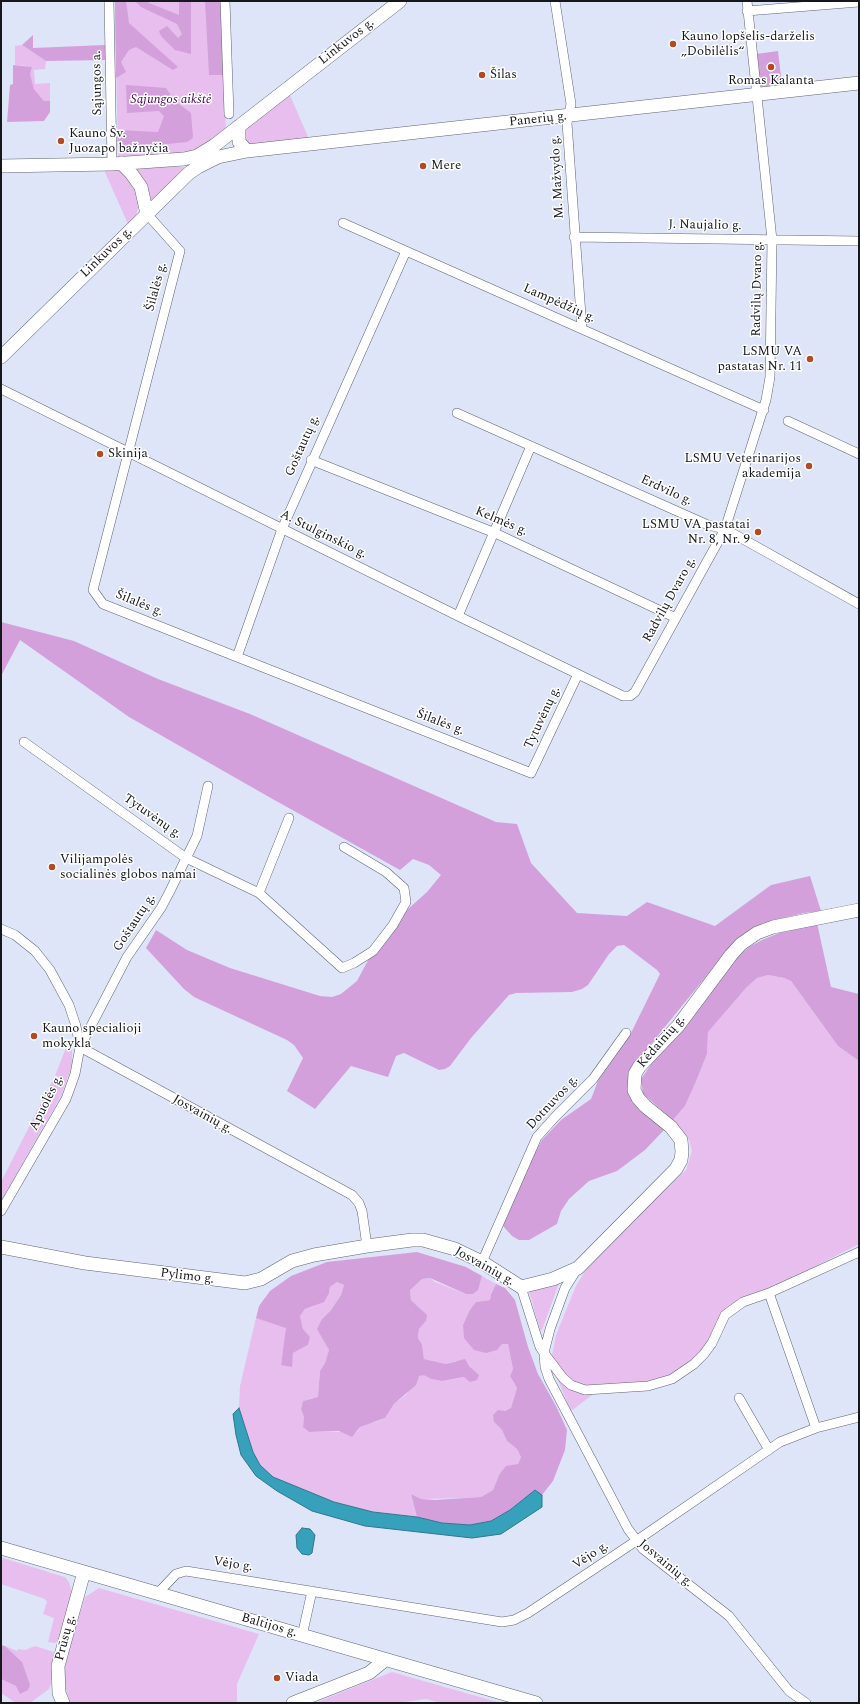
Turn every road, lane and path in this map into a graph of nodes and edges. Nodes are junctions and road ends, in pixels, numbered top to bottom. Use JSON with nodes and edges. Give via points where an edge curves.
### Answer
{"nodes":[{"id":1,"x":109,"y":1,"type":"edge"},
{"id":2,"x":225,"y":1,"type":"edge"},
{"id":3,"x":400,"y":1,"type":"edge"},
{"id":4,"x":746,"y":1,"type":"edge"},
{"id":5,"x":556,"y":2,"type":"edge"},
{"id":6,"x":859,"y":2,"type":"edge"},
{"id":7,"x":747,"y":11,"type":"junction"},
{"id":8,"x":859,"y":83,"type":"edge"},
{"id":9,"x":756,"y":95,"type":"junction"},
{"id":10,"x":229,"y":114,"type":"dead end"},
{"id":11,"x":569,"y":116,"type":"junction"},
{"id":12,"x":239,"y":126,"type":"junction"},
{"id":13,"x":247,"y":151,"type":"junction"},
{"id":14,"x":218,"y":157,"type":"joint"},
{"id":15,"x":116,"y":164,"type":"junction"},
{"id":16,"x":1,"y":166,"type":"edge"},
{"id":17,"x":147,"y":214,"type":"junction"},
{"id":18,"x":343,"y":223,"type":"dead end"},
{"id":19,"x":574,"y":236,"type":"junction"},
{"id":20,"x":772,"y":240,"type":"junction"},
{"id":21,"x":859,"y":241,"type":"edge"},
{"id":22,"x":406,"y":251,"type":"junction"},
{"id":23,"x":582,"y":329,"type":"junction"},
{"id":24,"x":1,"y":357,"type":"edge"},
{"id":25,"x":1,"y":389,"type":"edge"},
{"id":26,"x":764,"y":410,"type":"junction"},
{"id":27,"x":457,"y":413,"type":"dead end"},
{"id":28,"x":788,"y":421,"type":"dead end"},
{"id":29,"x":531,"y":446,"type":"junction"},
{"id":30,"x":127,"y":451,"type":"junction"},
{"id":31,"x":859,"y":454,"type":"edge"},
{"id":32,"x":311,"y":460,"type":"junction"},
{"id":33,"x":282,"y":529,"type":"junction"},
{"id":34,"x":725,"y":529,"type":"junction"},
{"id":35,"x":495,"y":533,"type":"junction"},
{"id":36,"x":859,"y":604,"type":"edge"},
{"id":37,"x":458,"y":616,"type":"junction"},
{"id":38,"x":676,"y":618,"type":"junction"},
{"id":39,"x":237,"y":657,"type":"junction"},
{"id":40,"x":578,"y":674,"type":"junction"},
{"id":41,"x":635,"y":692,"type":"joint"},
{"id":42,"x":24,"y":742,"type":"dead end"},
{"id":43,"x":531,"y":773,"type":"joint"},
{"id":44,"x":208,"y":786,"type":"dead end"},
{"id":45,"x":289,"y":818,"type":"dead end"},
{"id":46,"x":344,"y":847,"type":"dead end"},
{"id":47,"x":186,"y":858,"type":"junction"},
{"id":48,"x":260,"y":893,"type":"junction"},
{"id":49,"x":859,"y":910,"type":"edge"},
{"id":50,"x":1,"y":929,"type":"edge"},
{"id":51,"x":626,"y":1033,"type":"dead end"},
{"id":52,"x":80,"y":1047,"type":"junction"},
{"id":53,"x":1,"y":1211,"type":"edge"},
{"id":54,"x":367,"y":1246,"type":"junction"},
{"id":55,"x":1,"y":1247,"type":"edge"},
{"id":56,"x":859,"y":1252,"type":"edge"},
{"id":57,"x":482,"y":1262,"type":"junction"},
{"id":58,"x":578,"y":1268,"type":"junction"},
{"id":59,"x":521,"y":1287,"type":"junction"},
{"id":60,"x":769,"y":1293,"type":"junction"},
{"id":61,"x":544,"y":1353,"type":"junction"},
{"id":62,"x":740,"y":1398,"type":"dead end"},
{"id":63,"x":859,"y":1417,"type":"edge"},
{"id":64,"x":816,"y":1428,"type":"junction"},
{"id":65,"x":769,"y":1450,"type":"junction"},
{"id":66,"x":636,"y":1541,"type":"junction"},
{"id":67,"x":1,"y":1548,"type":"edge"},
{"id":68,"x":84,"y":1572,"type":"junction"},
{"id":69,"x":312,"y":1591,"type":"junction"},
{"id":70,"x":158,"y":1593,"type":"junction"},
{"id":71,"x":302,"y":1636,"type":"junction"},
{"id":72,"x":385,"y":1660,"type":"junction"},
{"id":73,"x":63,"y":1703,"type":"edge"},
{"id":74,"x":293,"y":1703,"type":"edge"},
{"id":75,"x":536,"y":1703,"type":"edge"},
{"id":76,"x":806,"y":1703,"type":"edge"}],
"edges":[{"from":1,"to":15,"type":"street","name":"Sąjungos a."},
{"from":2,"to":10,"type":"street"},
{"from":3,"to":12,"type":"street","name":"Linkuvos g."},
{"from":4,"to":7,"type":"street","name":"Radvilų Dvaro g."},
{"from":5,"to":11,"type":"street","name":"M. Mažvydo g.","via":[[571,104]]},
{"from":6,"to":7,"type":"street"},
{"from":7,"to":9,"type":"street","name":"Radvilų Dvaro g."},
{"from":8,"to":9,"type":"street","name":"Panerių g."},
{"from":9,"to":11,"type":"street","name":"Panerių g."},
{"from":9,"to":20,"type":"street","name":"Radvilų Dvaro g."},
{"from":11,"to":13,"type":"street","name":"Panerių g."},
{"from":11,"to":19,"type":"street","name":"M. Mažvydo g.","via":[[567,123]]},
{"from":12,"to":13,"type":"street","via":[[239,142]]},
{"from":12,"to":15,"type":"street","name":"Linkuvos g.","via":[[204,153],[190,158]]},
{"from":13,"to":14,"type":"street","name":"Panerių g."},
{"from":14,"to":17,"type":"street","name":"Linkuvos g.","via":[[190,173]]},
{"from":15,"to":16,"type":"street"},
{"from":15,"to":17,"type":"street","via":[[131,172],[141,187]]},
{"from":17,"to":24,"type":"street","name":"Linkuvos g."},
{"from":17,"to":30,"type":"street","name":"Šilalės g.","via":[[180,251]]},
{"from":18,"to":22,"type":"street","name":"Lampėdžių g."},
{"from":19,"to":20,"type":"street","name":"J. Naujalio g."},
{"from":19,"to":23,"type":"street","name":"M. Mažvydo g."},
{"from":20,"to":21,"type":"street","name":"J. Naujalio g."},
{"from":20,"to":26,"type":"street","name":"Radvilų Dvaro g.","via":[[770,377]]},
{"from":22,"to":23,"type":"street","name":"Lampėdžių g."},
{"from":22,"to":32,"type":"street","name":"Goštautų g."},
{"from":23,"to":26,"type":"street","name":"Lampėdžių g."},
{"from":25,"to":30,"type":"street","name":"A. Stulginskio g."},
{"from":26,"to":34,"type":"street","name":"Radvilų Dvaro g."},
{"from":27,"to":29,"type":"street","name":"Erdvilo g."},
{"from":28,"to":31,"type":"street"},
{"from":29,"to":34,"type":"street","name":"Erdvilo g.","via":[[708,525]]},
{"from":29,"to":35,"type":"street"},
{"from":30,"to":33,"type":"street","name":"A. Stulginskio g."},
{"from":30,"to":39,"type":"street","name":"Šilalės g.","via":[[93,590],[103,604]]},
{"from":32,"to":33,"type":"street","name":"Goštautų g."},
{"from":32,"to":35,"type":"street","name":"Kelmės g."},
{"from":33,"to":37,"type":"street","name":"A. Stulginskio g."},
{"from":33,"to":39,"type":"street","name":"Goštautų g."},
{"from":34,"to":36,"type":"street","name":"Erdvilo g."},
{"from":34,"to":38,"type":"street","name":"Radvilų Dvaro g."},
{"from":35,"to":37,"type":"street"},
{"from":35,"to":38,"type":"street","name":"Kelmės g."},
{"from":37,"to":40,"type":"street","name":"A. Stulginskio g."},
{"from":38,"to":41,"type":"street","name":"Radvilų Dvaro g."},
{"from":39,"to":43,"type":"street","name":"Šilalės g."},
{"from":40,"to":41,"type":"street","name":"A. Stulginskio g.","via":[[623,696],[630,696]]},
{"from":40,"to":43,"type":"street","name":"Tytuvėnų g."},
{"from":42,"to":47,"type":"street","name":"Tytuvėnų g."},
{"from":44,"to":47,"type":"street","name":"Goštautų g.","via":[[197,836]]},
{"from":45,"to":48,"type":"street"},
{"from":46,"to":48,"type":"street","name":"Tytuvėnų g.","via":[[404,888],[406,902],[393,925],[373,951],[354,963],[342,968]]},
{"from":47,"to":48,"type":"street","name":"Tytuvėnų g."},
{"from":47,"to":52,"type":"street","name":"Goštautų g.","via":[[161,908],[127,957]]},
{"from":49,"to":58,"type":"street","name":"Kėdainių g.","via":[[773,927],[757,933],[731,954],[678,1026],[639,1067],[635,1074],[634,1090],[645,1106],[676,1133],[682,1145],[681,1160],[670,1177]]},
{"from":50,"to":52,"type":"street","name":"Apuolės g.","via":[[35,951],[50,970],[68,1004]]},
{"from":51,"to":57,"type":"street","name":"Dotnuvos g.","via":[[593,1079],[537,1137]]},
{"from":52,"to":53,"type":"street","name":"Apuolės g.","via":[[75,1074],[66,1099]]},
{"from":52,"to":54,"type":"street","name":"Josvainių g.","via":[[249,1141],[352,1194],[362,1211]]},
{"from":54,"to":55,"type":"street","name":"Pylimo g.","via":[[301,1258],[261,1279],[245,1283],[85,1263]]},
{"from":54,"to":57,"type":"street","name":"Josvainių g.","via":[[423,1240],[455,1249]]},
{"from":56,"to":60,"type":"street"},
{"from":57,"to":59,"type":"street","name":"Josvainių g."},
{"from":58,"to":59,"type":"street","via":[[541,1283]]},
{"from":58,"to":61,"type":"street","via":[[565,1288]]},
{"from":59,"to":61,"type":"street","name":"Josvainių g."},
{"from":60,"to":61,"type":"street","via":[[743,1302],[725,1315],[704,1354],[681,1374],[661,1383],[591,1390],[579,1388],[563,1378]]},
{"from":60,"to":64,"type":"street"},
{"from":61,"to":66,"type":"street","name":"Josvainių g.","via":[[550,1380],[614,1506]]},
{"from":62,"to":65,"type":"street"},
{"from":63,"to":64,"type":"street","name":"Vėjo g."},
{"from":64,"to":65,"type":"street","name":"Vėjo g.","via":[[780,1442]]},
{"from":65,"to":66,"type":"street","name":"Vėjo g."},
{"from":66,"to":69,"type":"street","name":"Vėjo g.","via":[[528,1613],[514,1620],[502,1622]]},
{"from":66,"to":76,"type":"street","name":"Josvainių g.","via":[[729,1616],[789,1691]]},
{"from":67,"to":68,"type":"street","name":"Baltijos g."},
{"from":68,"to":70,"type":"street","name":"Baltijos g."},
{"from":68,"to":73,"type":"street","name":"Prūsų g.","via":[[58,1666],[59,1692]]},
{"from":69,"to":70,"type":"street","name":"Vėjo g.","via":[[186,1571],[176,1574]]},
{"from":69,"to":71,"type":"street"},
{"from":70,"to":71,"type":"street","name":"Baltijos g."},
{"from":71,"to":72,"type":"street","name":"Baltijos g."},
{"from":72,"to":74,"type":"street","via":[[369,1672]]},
{"from":72,"to":75,"type":"street","name":"Baltijos g."}]}
